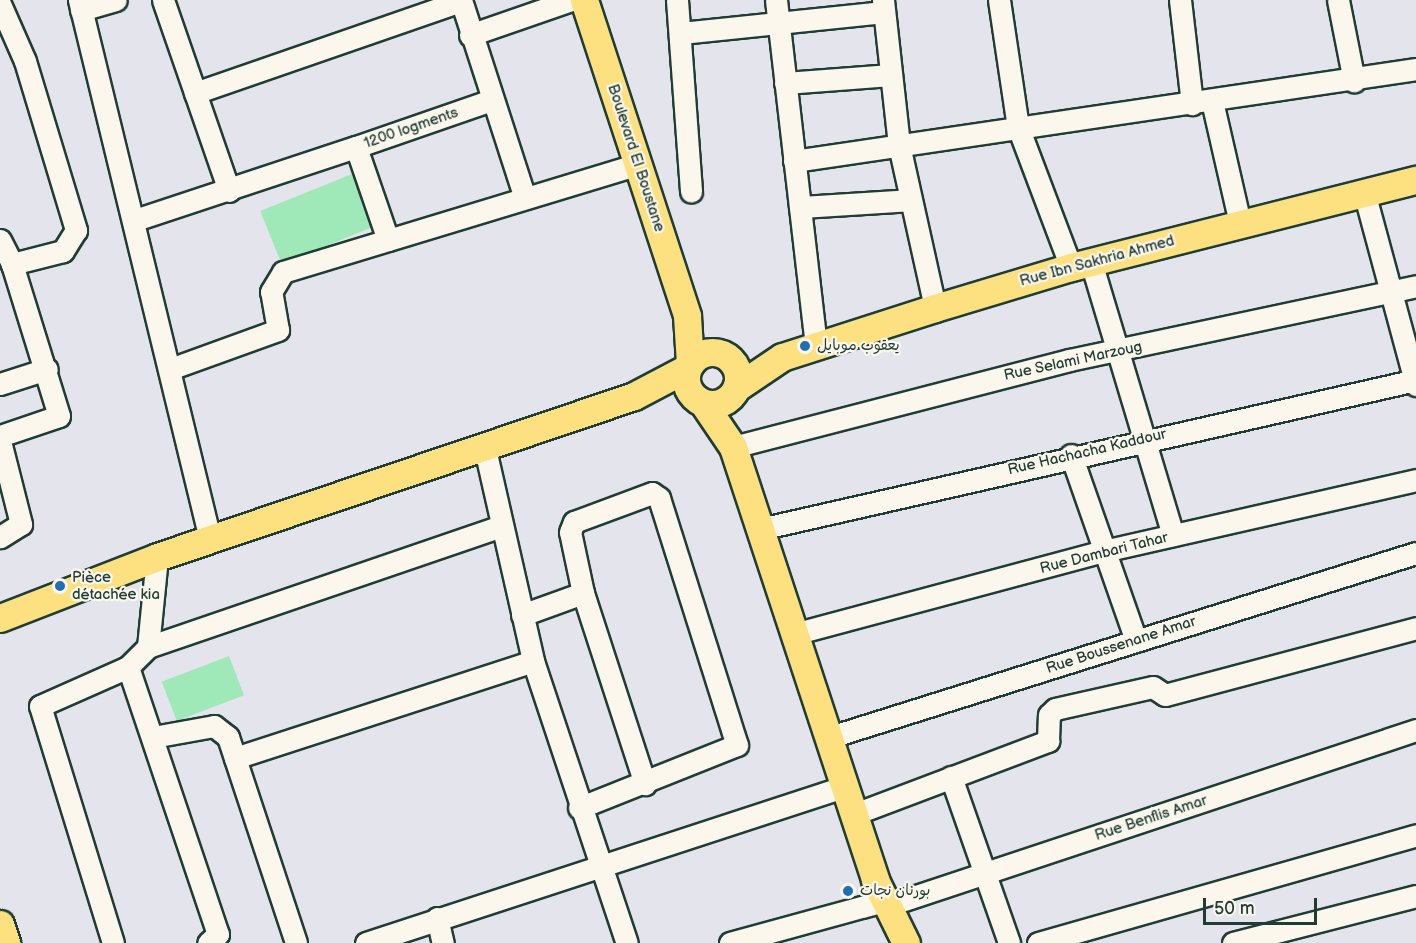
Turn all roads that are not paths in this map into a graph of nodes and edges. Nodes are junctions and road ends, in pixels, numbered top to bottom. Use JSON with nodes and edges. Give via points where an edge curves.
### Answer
{"nodes":[{"id":1,"x":116,"y":0,"type":"edge"},
{"id":2,"x":163,"y":0,"type":"edge"},
{"id":3,"x":571,"y":0,"type":"edge"},
{"id":4,"x":584,"y":0,"type":"edge"},
{"id":5,"x":677,"y":0,"type":"edge"},
{"id":6,"x":776,"y":0,"type":"edge"},
{"id":7,"x":999,"y":0,"type":"edge"},
{"id":8,"x":1180,"y":0,"type":"edge"},
{"id":9,"x":1338,"y":0,"type":"edge"},
{"id":10,"x":461,"y":1,"type":"edge"},
{"id":11,"x":79,"y":3,"type":"edge"},
{"id":12,"x":0,"y":4,"type":"edge"},
{"id":13,"x":884,"y":6,"type":"edge"},
{"id":14,"x":779,"y":24,"type":"junction"},
{"id":15,"x":681,"y":33,"type":"junction"},
{"id":16,"x":470,"y":35,"type":"junction"},
{"id":17,"x":1416,"y":69,"type":"edge"},
{"id":18,"x":891,"y":75,"type":"junction"},
{"id":19,"x":1354,"y":81,"type":"junction"},
{"id":20,"x":786,"y":83,"type":"junction"},
{"id":21,"x":195,"y":93,"type":"junction"},
{"id":22,"x":492,"y":100,"type":"junction"},
{"id":23,"x":1202,"y":103,"type":"junction"},
{"id":24,"x":1018,"y":127,"type":"junction"},
{"id":25,"x":899,"y":145,"type":"junction"},
{"id":26,"x":356,"y":147,"type":"junction"},
{"id":27,"x":794,"y":161,"type":"junction"},
{"id":28,"x":638,"y":164,"type":"junction"},
{"id":29,"x":1416,"y":180,"type":"edge"},
{"id":30,"x":229,"y":191,"type":"junction"},
{"id":31,"x":691,"y":191,"type":"dead end"},
{"id":32,"x":1364,"y":192,"type":"junction"},
{"id":33,"x":525,"y":198,"type":"junction"},
{"id":34,"x":910,"y":200,"type":"junction"},
{"id":35,"x":800,"y":207,"type":"junction"},
{"id":36,"x":135,"y":220,"type":"junction"},
{"id":37,"x":1240,"y":223,"type":"junction"},
{"id":38,"x":0,"y":240,"type":"edge"},
{"id":39,"x":388,"y":240,"type":"junction"},
{"id":40,"x":12,"y":264,"type":"junction"},
{"id":41,"x":1081,"y":264,"type":"junction"},
{"id":42,"x":1416,"y":286,"type":"edge"},
{"id":43,"x":1391,"y":292,"type":"junction"},
{"id":44,"x":935,"y":308,"type":"junction"},
{"id":45,"x":687,"y":316,"type":"junction"},
{"id":46,"x":816,"y":346,"type":"junction"},
{"id":47,"x":1117,"y":351,"type":"junction"},
{"id":48,"x":724,"y":356,"type":"junction"},
{"id":49,"x":782,"y":357,"type":"junction"},
{"id":50,"x":689,"y":366,"type":"junction"},
{"id":51,"x":47,"y":369,"type":"junction"},
{"id":52,"x":170,"y":369,"type":"junction"},
{"id":53,"x":1416,"y":382,"type":"edge"},
{"id":54,"x":0,"y":384,"type":"edge"},
{"id":55,"x":733,"y":392,"type":"junction"},
{"id":56,"x":634,"y":396,"type":"junction"},
{"id":57,"x":699,"y":401,"type":"junction"},
{"id":58,"x":0,"y":436,"type":"edge"},
{"id":59,"x":1143,"y":438,"type":"junction"},
{"id":60,"x":0,"y":441,"type":"edge"},
{"id":61,"x":732,"y":445,"type":"junction"},
{"id":62,"x":485,"y":449,"type":"junction"},
{"id":63,"x":1071,"y":455,"type":"junction"},
{"id":64,"x":1416,"y":480,"type":"edge"},
{"id":65,"x":501,"y":526,"type":"junction"},
{"id":66,"x":760,"y":529,"type":"junction"},
{"id":67,"x":1173,"y":535,"type":"junction"},
{"id":68,"x":0,"y":537,"type":"edge"},
{"id":69,"x":210,"y":539,"type":"junction"},
{"id":70,"x":1104,"y":551,"type":"junction"},
{"id":71,"x":1416,"y":553,"type":"edge"},
{"id":72,"x":157,"y":557,"type":"junction"},
{"id":73,"x":583,"y":593,"type":"junction"},
{"id":74,"x":522,"y":615,"type":"junction"},
{"id":75,"x":0,"y":618,"type":"edge"},
{"id":76,"x":1416,"y":628,"type":"edge"},
{"id":77,"x":794,"y":634,"type":"junction"},
{"id":78,"x":1136,"y":641,"type":"junction"},
{"id":79,"x":148,"y":648,"type":"junction"},
{"id":80,"x":533,"y":661,"type":"junction"},
{"id":81,"x":128,"y":667,"type":"junction"},
{"id":82,"x":1416,"y":730,"type":"edge"},
{"id":83,"x":153,"y":737,"type":"junction"},
{"id":84,"x":827,"y":738,"type":"junction"},
{"id":85,"x":235,"y":758,"type":"junction"},
{"id":86,"x":951,"y":777,"type":"junction"},
{"id":87,"x":645,"y":784,"type":"junction"},
{"id":88,"x":843,"y":788,"type":"junction"},
{"id":89,"x":579,"y":808,"type":"junction"},
{"id":90,"x":852,"y":815,"type":"junction"},
{"id":91,"x":1416,"y":836,"type":"edge"},
{"id":92,"x":599,"y":868,"type":"junction"},
{"id":93,"x":983,"y":873,"type":"junction"},
{"id":94,"x":1416,"y":896,"type":"edge"},
{"id":95,"x":885,"y":903,"type":"junction"},
{"id":96,"x":437,"y":918,"type":"junction"},
{"id":97,"x":0,"y":924,"type":"edge"},
{"id":98,"x":623,"y":942,"type":"edge"},
{"id":99,"x":6,"y":943,"type":"edge"},
{"id":100,"x":113,"y":943,"type":"edge"},
{"id":101,"x":208,"y":943,"type":"edge"},
{"id":102,"x":296,"y":943,"type":"edge"},
{"id":103,"x":366,"y":943,"type":"edge"},
{"id":104,"x":443,"y":943,"type":"edge"},
{"id":105,"x":730,"y":943,"type":"edge"},
{"id":106,"x":906,"y":943,"type":"edge"},
{"id":107,"x":1009,"y":943,"type":"edge"},
{"id":108,"x":1038,"y":943,"type":"edge"},
{"id":109,"x":1233,"y":943,"type":"edge"}],
"edges":[{"from":1,"to":11,"type":"street"},
{"from":2,"to":21,"type":"street"},
{"from":3,"to":16,"type":"street"},
{"from":4,"to":28,"type":"main road","name":"Boulevard El Boustane"},
{"from":5,"to":15,"type":"street"},
{"from":6,"to":14,"type":"street"},
{"from":7,"to":24,"type":"street"},
{"from":8,"to":23,"type":"street"},
{"from":9,"to":19,"type":"street"},
{"from":10,"to":16,"type":"street"},
{"from":10,"to":21,"type":"street"},
{"from":11,"to":36,"type":"street"},
{"from":12,"to":40,"type":"street","via":[[25,61],[76,230],[63,251]]},
{"from":13,"to":14,"type":"street"},
{"from":13,"to":18,"type":"street"},
{"from":14,"to":15,"type":"street"},
{"from":14,"to":20,"type":"street"},
{"from":15,"to":31,"type":"street"},
{"from":16,"to":22,"type":"street"},
{"from":17,"to":19,"type":"street"},
{"from":18,"to":20,"type":"street"},
{"from":18,"to":25,"type":"street"},
{"from":19,"to":23,"type":"street"},
{"from":20,"to":27,"type":"street"},
{"from":21,"to":30,"type":"street"},
{"from":22,"to":26,"type":"street","name":"1200 logments"},
{"from":22,"to":33,"type":"street"},
{"from":23,"to":24,"type":"street"},
{"from":23,"to":37,"type":"street"},
{"from":24,"to":25,"type":"street"},
{"from":24,"to":41,"type":"street"},
{"from":25,"to":27,"type":"street"},
{"from":25,"to":34,"type":"street"},
{"from":26,"to":30,"type":"street"},
{"from":26,"to":39,"type":"street","name":"1200 logments"},
{"from":27,"to":35,"type":"street"},
{"from":28,"to":33,"type":"street"},
{"from":28,"to":45,"type":"main road","name":"Boulevard El Boustane"},
{"from":29,"to":32,"type":"main road","name":"Rue Ibn Sakhria Ahmed"},
{"from":30,"to":36,"type":"street"},
{"from":32,"to":37,"type":"main road","name":"Rue Ibn Sakhria Ahmed"},
{"from":32,"to":43,"type":"street"},
{"from":33,"to":39,"type":"street"},
{"from":34,"to":35,"type":"street"},
{"from":34,"to":44,"type":"street"},
{"from":35,"to":46,"type":"street"},
{"from":36,"to":52,"type":"street"},
{"from":37,"to":41,"type":"main road","name":"Rue Ibn Sakhria Ahmed"},
{"from":38,"to":40,"type":"street"},
{"from":39,"to":52,"type":"street","via":[[283,272],[271,292],[278,330]]},
{"from":40,"to":51,"type":"street"},
{"from":41,"to":44,"type":"main road","name":"Rue Ibn Sakhria Ahmed"},
{"from":41,"to":47,"type":"street"},
{"from":42,"to":43,"type":"street","name":"Rue Selami Marzoug"},
{"from":43,"to":47,"type":"street","name":"Rue Selami Marzoug"},
{"from":43,"to":53,"type":"street"},
{"from":44,"to":46,"type":"main road","name":"Rue Ibn Sakhria Ahmed"},
{"from":45,"to":48,"type":"main road"},
{"from":45,"to":50,"type":"main road"},
{"from":46,"to":49,"type":"main road","name":"Rue Ibn Sakhria Ahmed"},
{"from":47,"to":59,"type":"street"},
{"from":47,"to":61,"type":"street","name":"Rue Selami Marzoug"},
{"from":48,"to":49,"type":"main road"},
{"from":48,"to":50,"type":"main road","via":[[700,355]]},
{"from":48,"to":55,"type":"main road","via":[[737,374]]},
{"from":49,"to":55,"type":"main road"},
{"from":50,"to":56,"type":"main road"},
{"from":50,"to":57,"type":"main road","via":[[686,383]]},
{"from":51,"to":54,"type":"street"},
{"from":51,"to":58,"type":"street","via":[[57,419]]},
{"from":52,"to":69,"type":"street"},
{"from":53,"to":59,"type":"street","name":"Rue Hachacha Kaddour"},
{"from":55,"to":57,"type":"main road"},
{"from":55,"to":61,"type":"main road"},
{"from":56,"to":57,"type":"main road"},
{"from":56,"to":62,"type":"main road"},
{"from":57,"to":61,"type":"main road"},
{"from":59,"to":63,"type":"street","name":"Rue Hachacha Kaddour"},
{"from":59,"to":67,"type":"street"},
{"from":60,"to":68,"type":"street","via":[[21,524]]},
{"from":61,"to":66,"type":"main road"},
{"from":62,"to":65,"type":"street"},
{"from":62,"to":69,"type":"main road"},
{"from":63,"to":66,"type":"street","name":"Rue Hachacha Kaddour"},
{"from":63,"to":70,"type":"street"},
{"from":64,"to":67,"type":"street","name":"Rue Dambari Tahar"},
{"from":65,"to":74,"type":"street"},
{"from":65,"to":79,"type":"street"},
{"from":66,"to":77,"type":"main road"},
{"from":67,"to":70,"type":"street","name":"Rue Dambari Tahar"},
{"from":69,"to":72,"type":"main road"},
{"from":70,"to":77,"type":"street","name":"Rue Dambari Tahar"},
{"from":70,"to":78,"type":"street"},
{"from":71,"to":78,"type":"street","name":"Rue Boussenane Amar"},
{"from":72,"to":75,"type":"main road"},
{"from":72,"to":79,"type":"street"},
{"from":73,"to":74,"type":"street"},
{"from":73,"to":87,"type":"street"},
{"from":73,"to":87,"type":"street","via":[[572,524],[656,495],[738,742],[730,752]]},
{"from":74,"to":80,"type":"street"},
{"from":76,"to":86,"type":"street","via":[[1165,695],[1153,687],[1055,709],[1049,715],[1051,739]]},
{"from":77,"to":84,"type":"main road"},
{"from":78,"to":84,"type":"street","name":"Rue Boussenane Amar"},
{"from":79,"to":81,"type":"street"},
{"from":80,"to":85,"type":"street"},
{"from":80,"to":89,"type":"street"},
{"from":81,"to":83,"type":"street"},
{"from":81,"to":100,"type":"street","via":[[40,706]]},
{"from":82,"to":93,"type":"street","name":"Rue Benflis Amar"},
{"from":83,"to":85,"type":"street","via":[[214,726],[228,737]]},
{"from":83,"to":101,"type":"street","via":[[218,934]]},
{"from":84,"to":88,"type":"main road"},
{"from":85,"to":102,"type":"street"},
{"from":86,"to":90,"type":"street"},
{"from":86,"to":93,"type":"street"},
{"from":87,"to":89,"type":"street"},
{"from":88,"to":90,"type":"main road"},
{"from":88,"to":92,"type":"street"},
{"from":89,"to":92,"type":"street"},
{"from":90,"to":95,"type":"main road"},
{"from":91,"to":108,"type":"street"},
{"from":92,"to":96,"type":"street"},
{"from":92,"to":98,"type":"street"},
{"from":93,"to":95,"type":"street","name":"Rue Benflis Amar"},
{"from":93,"to":107,"type":"street"},
{"from":94,"to":109,"type":"street"},
{"from":95,"to":105,"type":"street","name":"Rue Benflis Amar"},
{"from":95,"to":106,"type":"main road"},
{"from":96,"to":103,"type":"street"},
{"from":96,"to":104,"type":"street"},
{"from":97,"to":99,"type":"main road"}]}
